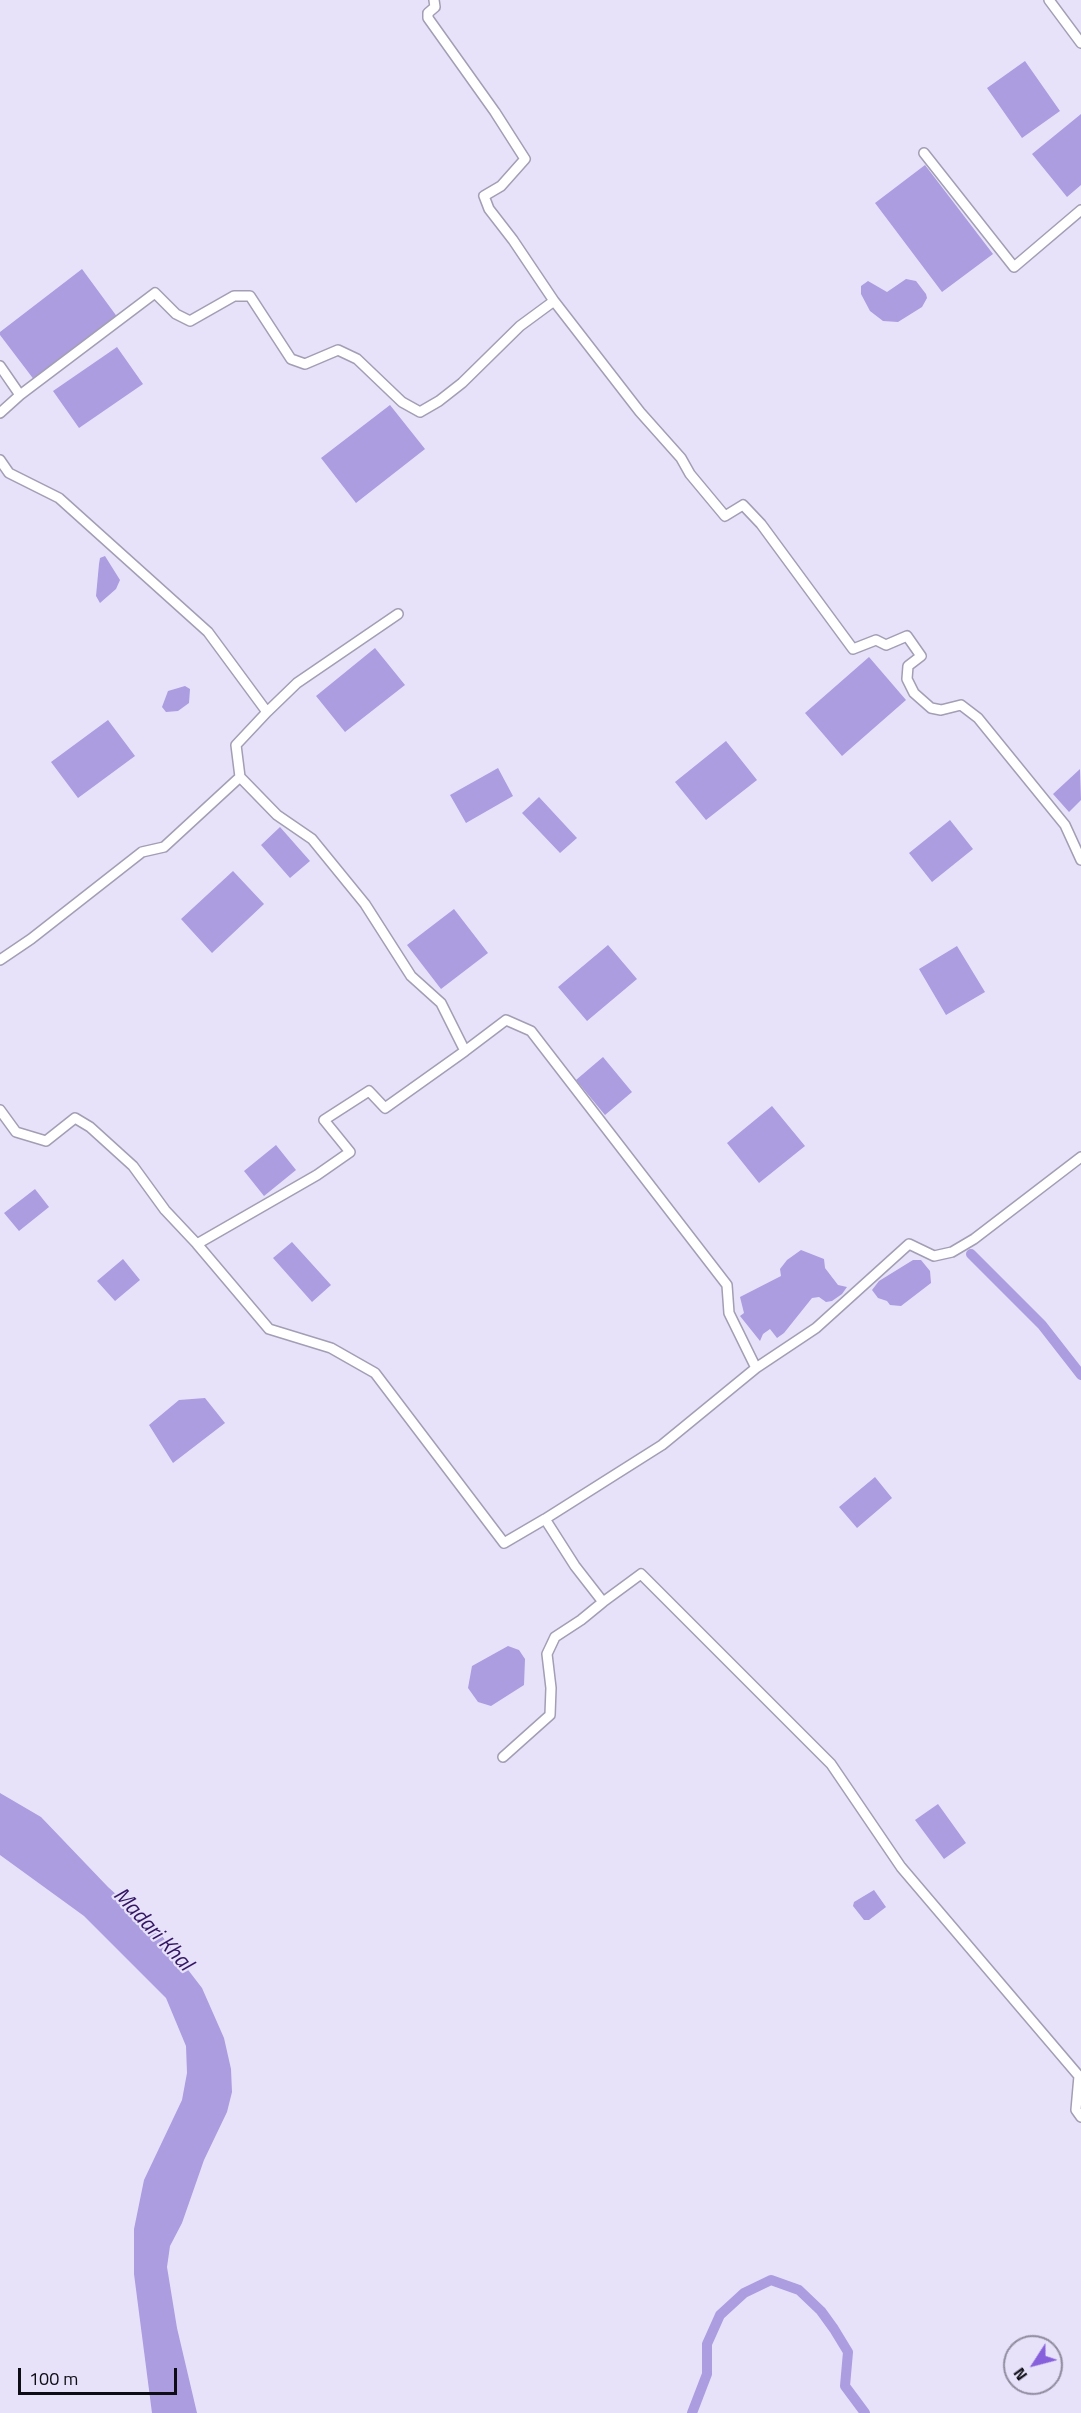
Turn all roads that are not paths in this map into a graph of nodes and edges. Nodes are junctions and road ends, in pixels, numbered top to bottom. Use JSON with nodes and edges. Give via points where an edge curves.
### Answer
{"nodes":[{"id":1,"x":434,"y":0,"type":"edge"},
{"id":2,"x":1049,"y":0,"type":"edge"},
{"id":3,"x":1081,"y":43,"type":"edge"},
{"id":4,"x":924,"y":153,"type":"dead end"},
{"id":5,"x":1081,"y":210,"type":"edge"},
{"id":6,"x":554,"y":301,"type":"junction"},
{"id":7,"x":0,"y":366,"type":"edge"},
{"id":8,"x":20,"y":395,"type":"junction"},
{"id":9,"x":0,"y":413,"type":"edge"},
{"id":10,"x":0,"y":460,"type":"edge"},
{"id":11,"x":398,"y":614,"type":"dead end"},
{"id":12,"x":267,"y":712,"type":"junction"},
{"id":13,"x":240,"y":777,"type":"junction"},
{"id":14,"x":1081,"y":860,"type":"edge"},
{"id":15,"x":0,"y":960,"type":"edge"},
{"id":16,"x":465,"y":1051,"type":"junction"},
{"id":17,"x":0,"y":1110,"type":"edge"},
{"id":18,"x":1081,"y":1157,"type":"edge"},
{"id":19,"x":197,"y":1244,"type":"junction"},
{"id":20,"x":756,"y":1368,"type":"junction"},
{"id":21,"x":544,"y":1519,"type":"junction"},
{"id":22,"x":603,"y":1602,"type":"junction"},
{"id":23,"x":503,"y":1757,"type":"dead end"},
{"id":24,"x":1081,"y":2117,"type":"edge"}],
"edges":[{"from":1,"to":6,"type":"street","via":[[435,7],[428,18],[525,159],[501,186],[484,196],[489,209]]},
{"from":2,"to":3,"type":"street"},
{"from":4,"to":5,"type":"street","via":[[1014,267]]},
{"from":6,"to":8,"type":"street","via":[[520,326],[462,383],[420,412],[402,402],[357,359],[338,350],[305,364],[291,359],[250,296],[234,296],[190,321],[176,314],[155,293]]},
{"from":6,"to":14,"type":"street","via":[[725,516],[743,505],[761,524],[853,650],[876,640],[886,645],[907,636],[921,656],[908,666],[907,679],[914,693],[931,708],[961,705],[978,718],[1065,825]]},
{"from":7,"to":8,"type":"street"},
{"from":8,"to":9,"type":"street"},
{"from":10,"to":12,"type":"street","via":[[9,473],[59,498],[208,632]]},
{"from":11,"to":12,"type":"street","via":[[297,683]]},
{"from":12,"to":13,"type":"street","via":[[237,745]]},
{"from":13,"to":15,"type":"street","via":[[164,847],[142,852]]},
{"from":13,"to":16,"type":"street","via":[[277,815],[312,840],[359,896],[411,976],[441,1003]]},
{"from":16,"to":19,"type":"street","via":[[385,1108],[369,1091],[324,1120],[350,1152],[318,1175]]},
{"from":16,"to":20,"type":"street","via":[[506,1020],[531,1031],[728,1285],[729,1312]]},
{"from":17,"to":19,"type":"street","via":[[16,1132],[46,1141],[75,1118],[90,1126],[134,1166],[165,1210]]},
{"from":18,"to":20,"type":"street","via":[[952,1252],[934,1256],[909,1244],[816,1328]]},
{"from":19,"to":21,"type":"street","via":[[269,1329],[331,1348],[375,1373],[504,1543]]},
{"from":20,"to":21,"type":"street","via":[[662,1445]]},
{"from":21,"to":22,"type":"street"},
{"from":22,"to":23,"type":"street","via":[[555,1637],[547,1654],[550,1715]]},
{"from":22,"to":24,"type":"street","via":[[641,1574],[831,1764],[901,1867],[1079,2076],[1076,2110]]}]}
